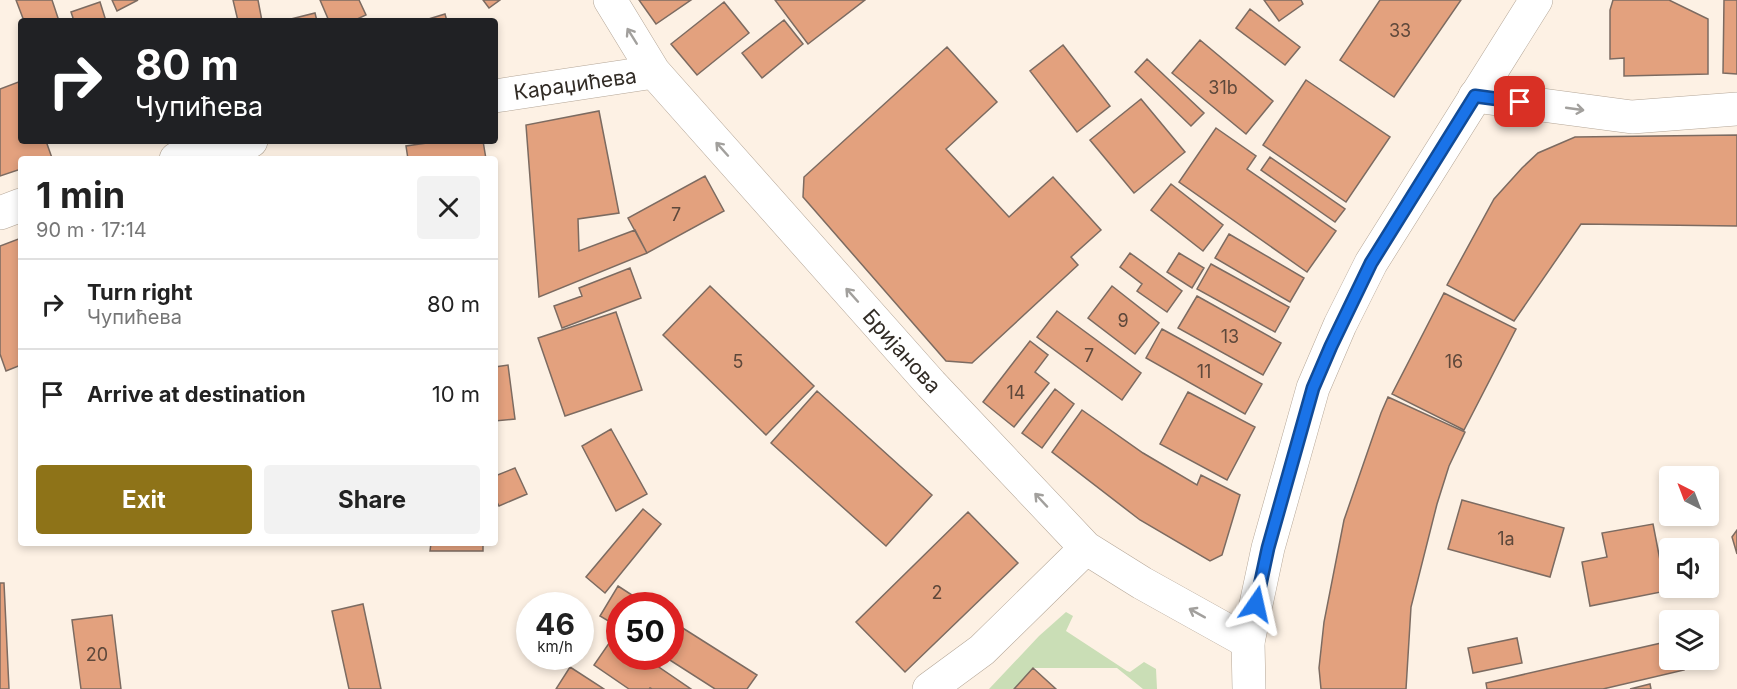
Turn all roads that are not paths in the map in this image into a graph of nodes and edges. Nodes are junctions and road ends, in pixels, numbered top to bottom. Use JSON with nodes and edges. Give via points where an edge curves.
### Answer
{"nodes":[{"id":1,"x":610,"y":0,"type":"edge"},
{"id":2,"x":1536,"y":0,"type":"edge"},
{"id":3,"x":654,"y":72,"type":"junction"},
{"id":4,"x":498,"y":96,"type":"edge"},
{"id":5,"x":1475,"y":96,"type":"junction"},
{"id":6,"x":1737,"y":109,"type":"edge"},
{"id":7,"x":238,"y":144,"type":"edge"},
{"id":8,"x":188,"y":156,"type":"edge"},
{"id":9,"x":18,"y":206,"type":"edge"},
{"id":10,"x":0,"y":213,"type":"edge"},
{"id":11,"x":1086,"y":548,"type":"junction"},
{"id":12,"x":1248,"y":642,"type":"junction"},
{"id":13,"x":929,"y":689,"type":"edge"},
{"id":14,"x":1249,"y":689,"type":"edge"}],
"edges":[{"from":3,"to":1,"type":"street","name":"Бријанова","one_way":true},
{"from":2,"to":5,"type":"street"},
{"from":3,"to":4,"type":"street","name":"Караџићева"},
{"from":11,"to":3,"type":"street","name":"Бријанова","one_way":true,"via":[[932,384]]},
{"from":5,"to":6,"type":"street","one_way":true,"via":[[1632,117]]},
{"from":5,"to":12,"type":"street","via":[[1371,263],[1313,388],[1268,548]]},
{"from":7,"to":8,"type":"street"},
{"from":9,"to":10,"type":"street"},
{"from":12,"to":11,"type":"street","name":"Бријанова","one_way":true},
{"from":11,"to":13,"type":"street","via":[[982,650]]},
{"from":12,"to":14,"type":"street"}]}
